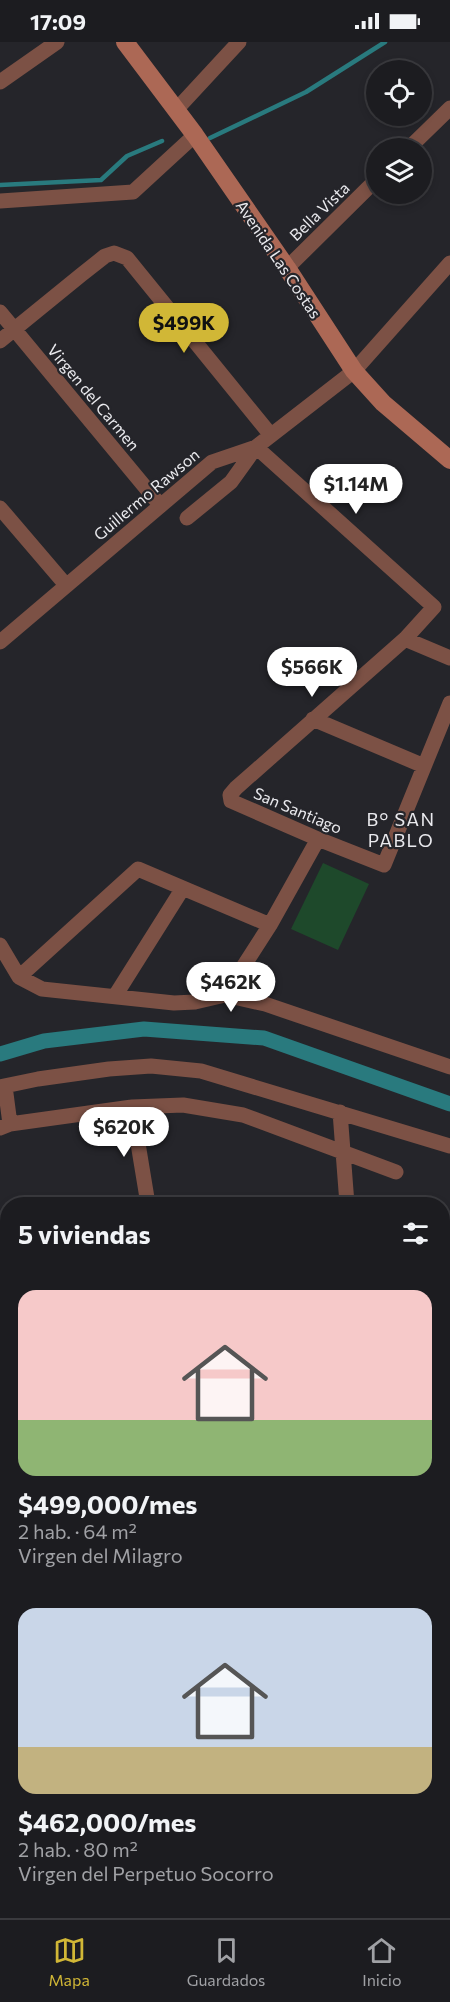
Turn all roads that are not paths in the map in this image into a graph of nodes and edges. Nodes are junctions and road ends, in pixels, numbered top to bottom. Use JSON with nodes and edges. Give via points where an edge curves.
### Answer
{"nodes":[{"id":1,"x":57,"y":42,"type":"edge"},
{"id":2,"x":125,"y":42,"type":"edge"},
{"id":3,"x":239,"y":42,"type":"edge"},
{"id":4,"x":0,"y":82,"type":"edge"},
{"id":5,"x":450,"y":108,"type":"edge"},
{"id":6,"x":176,"y":110,"type":"junction"},
{"id":7,"x":195,"y":135,"type":"junction"},
{"id":8,"x":419,"y":138,"type":"edge"},
{"id":9,"x":366,"y":190,"type":"edge"},
{"id":10,"x":0,"y":201,"type":"edge"},
{"id":11,"x":450,"y":263,"type":"edge"},
{"id":12,"x":287,"y":268,"type":"junction"},
{"id":13,"x":0,"y":312,"type":"edge"},
{"id":14,"x":14,"y":330,"type":"junction"},
{"id":15,"x":0,"y":341,"type":"edge"},
{"id":16,"x":354,"y":371,"type":"junction"},
{"id":17,"x":270,"y":434,"type":"junction"},
{"id":18,"x":256,"y":447,"type":"junction"},
{"id":19,"x":450,"y":460,"type":"edge"},
{"id":20,"x":160,"y":506,"type":"junction"},
{"id":21,"x":0,"y":508,"type":"edge"},
{"id":22,"x":187,"y":518,"type":"dead end"},
{"id":23,"x":65,"y":584,"type":"junction"},
{"id":24,"x":405,"y":639,"type":"junction"},
{"id":25,"x":0,"y":642,"type":"edge"},
{"id":26,"x":450,"y":658,"type":"edge"},
{"id":27,"x":450,"y":704,"type":"edge"},
{"id":28,"x":314,"y":719,"type":"junction"},
{"id":29,"x":424,"y":766,"type":"junction"},
{"id":30,"x":318,"y":839,"type":"junction"},
{"id":31,"x":183,"y":888,"type":"junction"},
{"id":32,"x":270,"y":925,"type":"junction"},
{"id":33,"x":0,"y":945,"type":"edge"},
{"id":34,"x":19,"y":977,"type":"junction"},
{"id":35,"x":225,"y":995,"type":"junction"},
{"id":36,"x":115,"y":996,"type":"junction"},
{"id":37,"x":450,"y":1066,"type":"edge"},
{"id":38,"x":3,"y":1086,"type":"edge"},
{"id":39,"x":132,"y":1107,"type":"junction"},
{"id":40,"x":340,"y":1112,"type":"junction"},
{"id":41,"x":5,"y":1126,"type":"edge"},
{"id":42,"x":450,"y":1146,"type":"edge"},
{"id":43,"x":343,"y":1151,"type":"junction"},
{"id":44,"x":396,"y":1172,"type":"dead end"},
{"id":45,"x":147,"y":1197,"type":"edge"},
{"id":46,"x":346,"y":1197,"type":"edge"}],
"edges":[{"from":1,"to":4,"type":"street"},
{"from":2,"to":6,"type":"main road","name":"Avenida Las Costas"},
{"from":3,"to":6,"type":"street"},
{"from":5,"to":8,"type":"street"},
{"from":6,"to":7,"type":"main road","name":"Avenida Las Costas"},
{"from":7,"to":10,"type":"street","via":[[133,192]]},
{"from":7,"to":12,"type":"main road","name":"Avenida Las Costas"},
{"from":9,"to":12,"type":"street","name":"Bella Vista"},
{"from":11,"to":16,"type":"street","name":"Guillermo Rawson"},
{"from":12,"to":16,"type":"main road","name":"Avenida Las Costas"},
{"from":13,"to":14,"type":"street","name":"Virgen del Carmen"},
{"from":14,"to":15,"type":"street"},
{"from":14,"to":17,"type":"street","via":[[105,256],[114,253],[127,258]]},
{"from":14,"to":20,"type":"street","name":"Virgen del Carmen"},
{"from":16,"to":17,"type":"street","name":"Guillermo Rawson"},
{"from":16,"to":19,"type":"main road","name":"Avenida Las Costas","via":[[383,403]]},
{"from":17,"to":18,"type":"street","name":"Guillermo Rawson"},
{"from":18,"to":20,"type":"street","name":"Guillermo Rawson","via":[[212,462]]},
{"from":18,"to":22,"type":"street","via":[[231,482]]},
{"from":18,"to":24,"type":"street","via":[[434,607]]},
{"from":20,"to":23,"type":"street","name":"Guillermo Rawson"},
{"from":21,"to":23,"type":"street"},
{"from":23,"to":25,"type":"street","name":"Guillermo Rawson"},
{"from":24,"to":26,"type":"street"},
{"from":24,"to":28,"type":"street"},
{"from":27,"to":29,"type":"street"},
{"from":28,"to":29,"type":"street"},
{"from":28,"to":30,"type":"street","name":"San Santiago","via":[[230,795],[231,801]]},
{"from":29,"to":30,"type":"street","name":"San Santiago","via":[[384,865]]},
{"from":30,"to":32,"type":"street"},
{"from":31,"to":32,"type":"street"},
{"from":31,"to":34,"type":"street","via":[[138,868]]},
{"from":31,"to":36,"type":"street"},
{"from":32,"to":35,"type":"street"},
{"from":33,"to":34,"type":"street"},
{"from":34,"to":36,"type":"street","via":[[42,989]]},
{"from":35,"to":36,"type":"street","via":[[174,1003]]},
{"from":35,"to":37,"type":"street","via":[[265,1004]]},
{"from":38,"to":40,"type":"street","via":[[151,1066],[201,1071]]},
{"from":38,"to":41,"type":"street"},
{"from":39,"to":41,"type":"street"},
{"from":39,"to":43,"type":"street","via":[[183,1105],[243,1115]]},
{"from":39,"to":45,"type":"street"},
{"from":40,"to":42,"type":"street"},
{"from":40,"to":43,"type":"street"},
{"from":43,"to":44,"type":"street"},
{"from":43,"to":46,"type":"street"}]}
